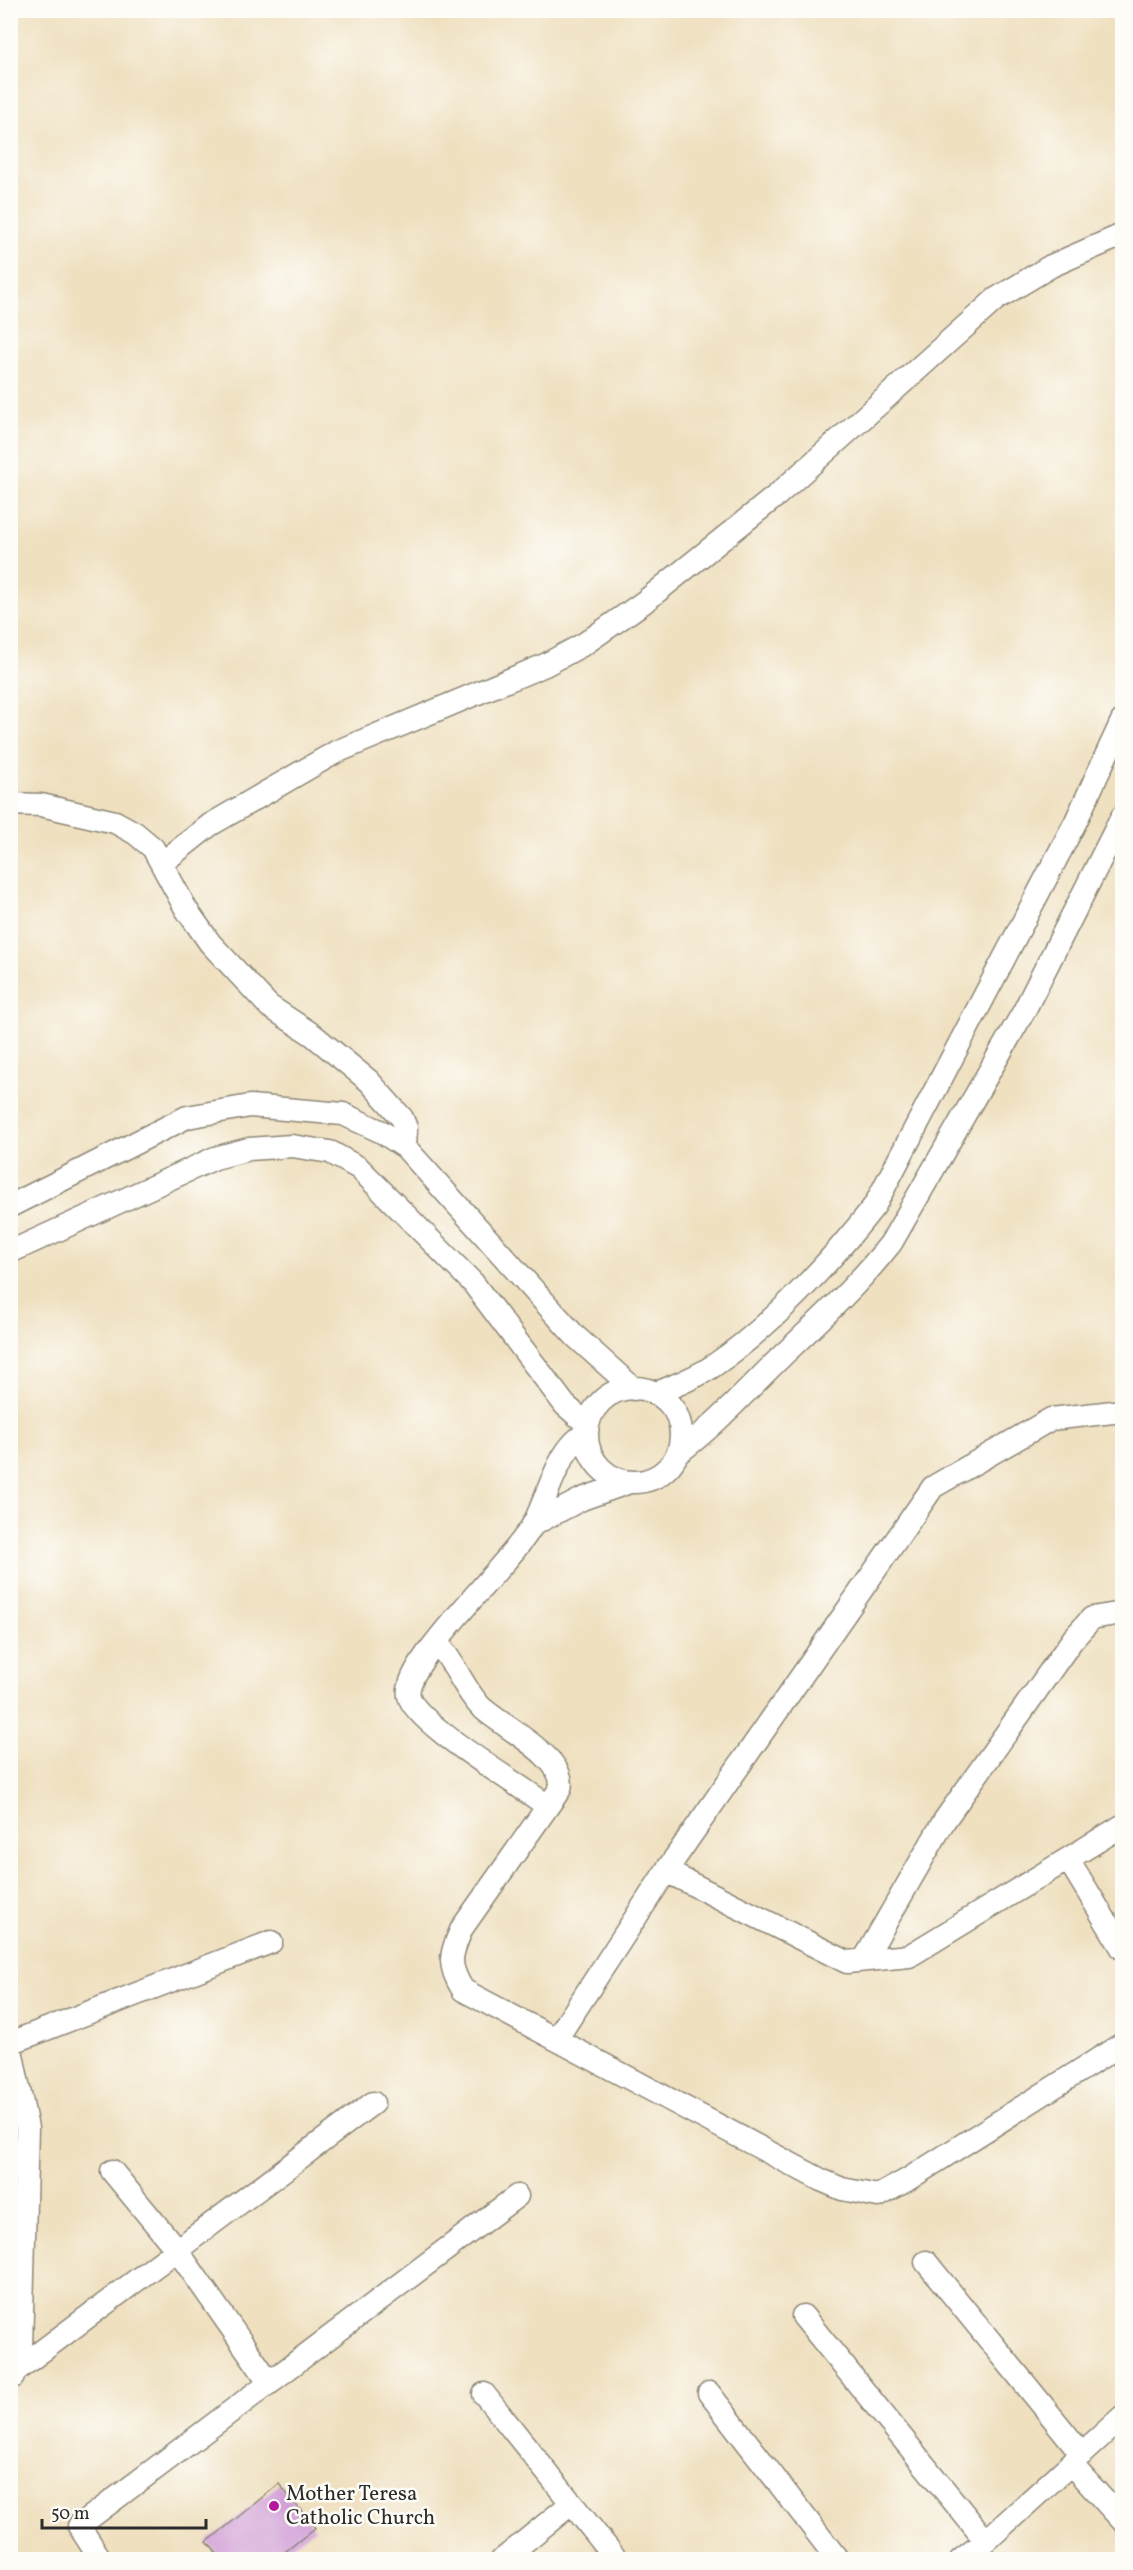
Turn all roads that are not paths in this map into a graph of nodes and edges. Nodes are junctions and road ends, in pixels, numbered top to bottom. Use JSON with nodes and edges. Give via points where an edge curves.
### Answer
{"nodes":[{"id":1,"x":1122,"y":235,"type":"edge"},
{"id":2,"x":1122,"y":721,"type":"edge"},
{"id":3,"x":10,"y":804,"type":"edge"},
{"id":4,"x":1122,"y":817,"type":"edge"},
{"id":5,"x":162,"y":863,"type":"junction"},
{"id":6,"x":405,"y":1147,"type":"junction"},
{"id":7,"x":10,"y":1206,"type":"edge"},
{"id":8,"x":10,"y":1252,"type":"edge"},
{"id":9,"x":645,"y":1391,"type":"junction"},
{"id":10,"x":1122,"y":1411,"type":"edge"},
{"id":11,"x":587,"y":1429,"type":"junction"},
{"id":12,"x":678,"y":1453,"type":"junction"},
{"id":13,"x":630,"y":1482,"type":"junction"},
{"id":14,"x":534,"y":1524,"type":"junction"},
{"id":15,"x":1122,"y":1613,"type":"edge"},
{"id":16,"x":434,"y":1645,"type":"junction"},
{"id":17,"x":547,"y":1806,"type":"junction"},
{"id":18,"x":1122,"y":1826,"type":"edge"},
{"id":19,"x":1068,"y":1859,"type":"junction"},
{"id":20,"x":666,"y":1871,"type":"junction"},
{"id":21,"x":271,"y":1942,"type":"dead end"},
{"id":22,"x":1122,"y":1948,"type":"edge"},
{"id":23,"x":864,"y":1960,"type":"junction"},
{"id":24,"x":557,"y":2038,"type":"junction"},
{"id":25,"x":10,"y":2044,"type":"edge"},
{"id":26,"x":1122,"y":2044,"type":"edge"},
{"id":27,"x":373,"y":2103,"type":"dead end"},
{"id":28,"x":112,"y":2171,"type":"dead end"},
{"id":29,"x":516,"y":2196,"type":"dead end"},
{"id":30,"x":177,"y":2250,"type":"junction"},
{"id":31,"x":926,"y":2262,"type":"dead end"},
{"id":32,"x":803,"y":2316,"type":"dead end"},
{"id":33,"x":12,"y":2378,"type":"edge"},
{"id":34,"x":270,"y":2383,"type":"junction"},
{"id":35,"x":709,"y":2393,"type":"dead end"},
{"id":36,"x":484,"y":2394,"type":"dead end"},
{"id":37,"x":1122,"y":2418,"type":"edge"},
{"id":38,"x":1076,"y":2459,"type":"junction"},
{"id":39,"x":572,"y":2503,"type":"junction"},
{"id":40,"x":1122,"y":2520,"type":"edge"},
{"id":41,"x":986,"y":2541,"type":"junction"},
{"id":42,"x":101,"y":2559,"type":"edge"},
{"id":43,"x":502,"y":2559,"type":"edge"},
{"id":44,"x":617,"y":2559,"type":"edge"},
{"id":45,"x":838,"y":2559,"type":"edge"},
{"id":46,"x":961,"y":2559,"type":"edge"}],
"edges":[{"from":1,"to":5,"type":"street","via":[[1051,266],[996,299],[776,496],[644,602],[584,644],[545,665],[336,753],[210,825]]},
{"from":2,"to":9,"type":"street","via":[[1076,821],[875,1205],[841,1248],[756,1331],[712,1366]]},
{"from":3,"to":5,"type":"street","via":[[41,805],[115,822],[153,848]]},
{"from":4,"to":12,"type":"street","via":[[1024,1011],[891,1243],[836,1307]]},
{"from":5,"to":6,"type":"street","via":[[186,909],[210,943],[269,1006],[313,1035],[369,1081],[402,1118]]},
{"from":6,"to":7,"type":"street","via":[[343,1114],[250,1106],[187,1117]]},
{"from":6,"to":9,"type":"street","via":[[575,1336]]},
{"from":8,"to":11,"type":"street","via":[[215,1158],[249,1149],[292,1146],[330,1152],[359,1168],[473,1283]]},
{"from":9,"to":11,"type":"street","via":[[610,1395],[596,1408]]},
{"from":9,"to":12,"type":"street","via":[[673,1409],[681,1431]]},
{"from":10,"to":20,"type":"street","via":[[1051,1419],[933,1488]]},
{"from":11,"to":13,"type":"street","via":[[590,1451],[598,1467],[613,1478]]},
{"from":11,"to":14,"type":"street","via":[[568,1447]]},
{"from":12,"to":13,"type":"street","via":[[659,1475]]},
{"from":13,"to":14,"type":"street","via":[[582,1499]]},
{"from":14,"to":16,"type":"street"},
{"from":15,"to":23,"type":"street","via":[[1092,1618],[1073,1639],[944,1821]]},
{"from":16,"to":17,"type":"street","via":[[443,1650],[479,1705],[554,1764],[562,1782]]},
{"from":16,"to":17,"type":"street","via":[[408,1684],[414,1708],[464,1749]]},
{"from":17,"to":24,"type":"street","via":[[485,1892],[450,1953],[453,1973],[463,1990]]},
{"from":18,"to":19,"type":"street"},
{"from":19,"to":22,"type":"street"},
{"from":19,"to":23,"type":"street","via":[[909,1956]]},
{"from":20,"to":23,"type":"street","via":[[847,1962]]},
{"from":20,"to":24,"type":"street"},
{"from":21,"to":25,"type":"street"},
{"from":24,"to":26,"type":"street","via":[[821,2180],[878,2196]]},
{"from":25,"to":33,"type":"street","via":[[27,2128],[21,2348]]},
{"from":27,"to":30,"type":"street"},
{"from":28,"to":30,"type":"street"},
{"from":29,"to":34,"type":"street"},
{"from":30,"to":33,"type":"street"},
{"from":30,"to":34,"type":"street"},
{"from":31,"to":38,"type":"street"},
{"from":32,"to":41,"type":"street"},
{"from":34,"to":42,"type":"street","via":[[79,2526]]},
{"from":35,"to":45,"type":"street"},
{"from":36,"to":39,"type":"street"},
{"from":37,"to":38,"type":"street"},
{"from":38,"to":40,"type":"street"},
{"from":38,"to":41,"type":"street"},
{"from":39,"to":43,"type":"street"},
{"from":39,"to":44,"type":"street"},
{"from":41,"to":46,"type":"street"}]}
